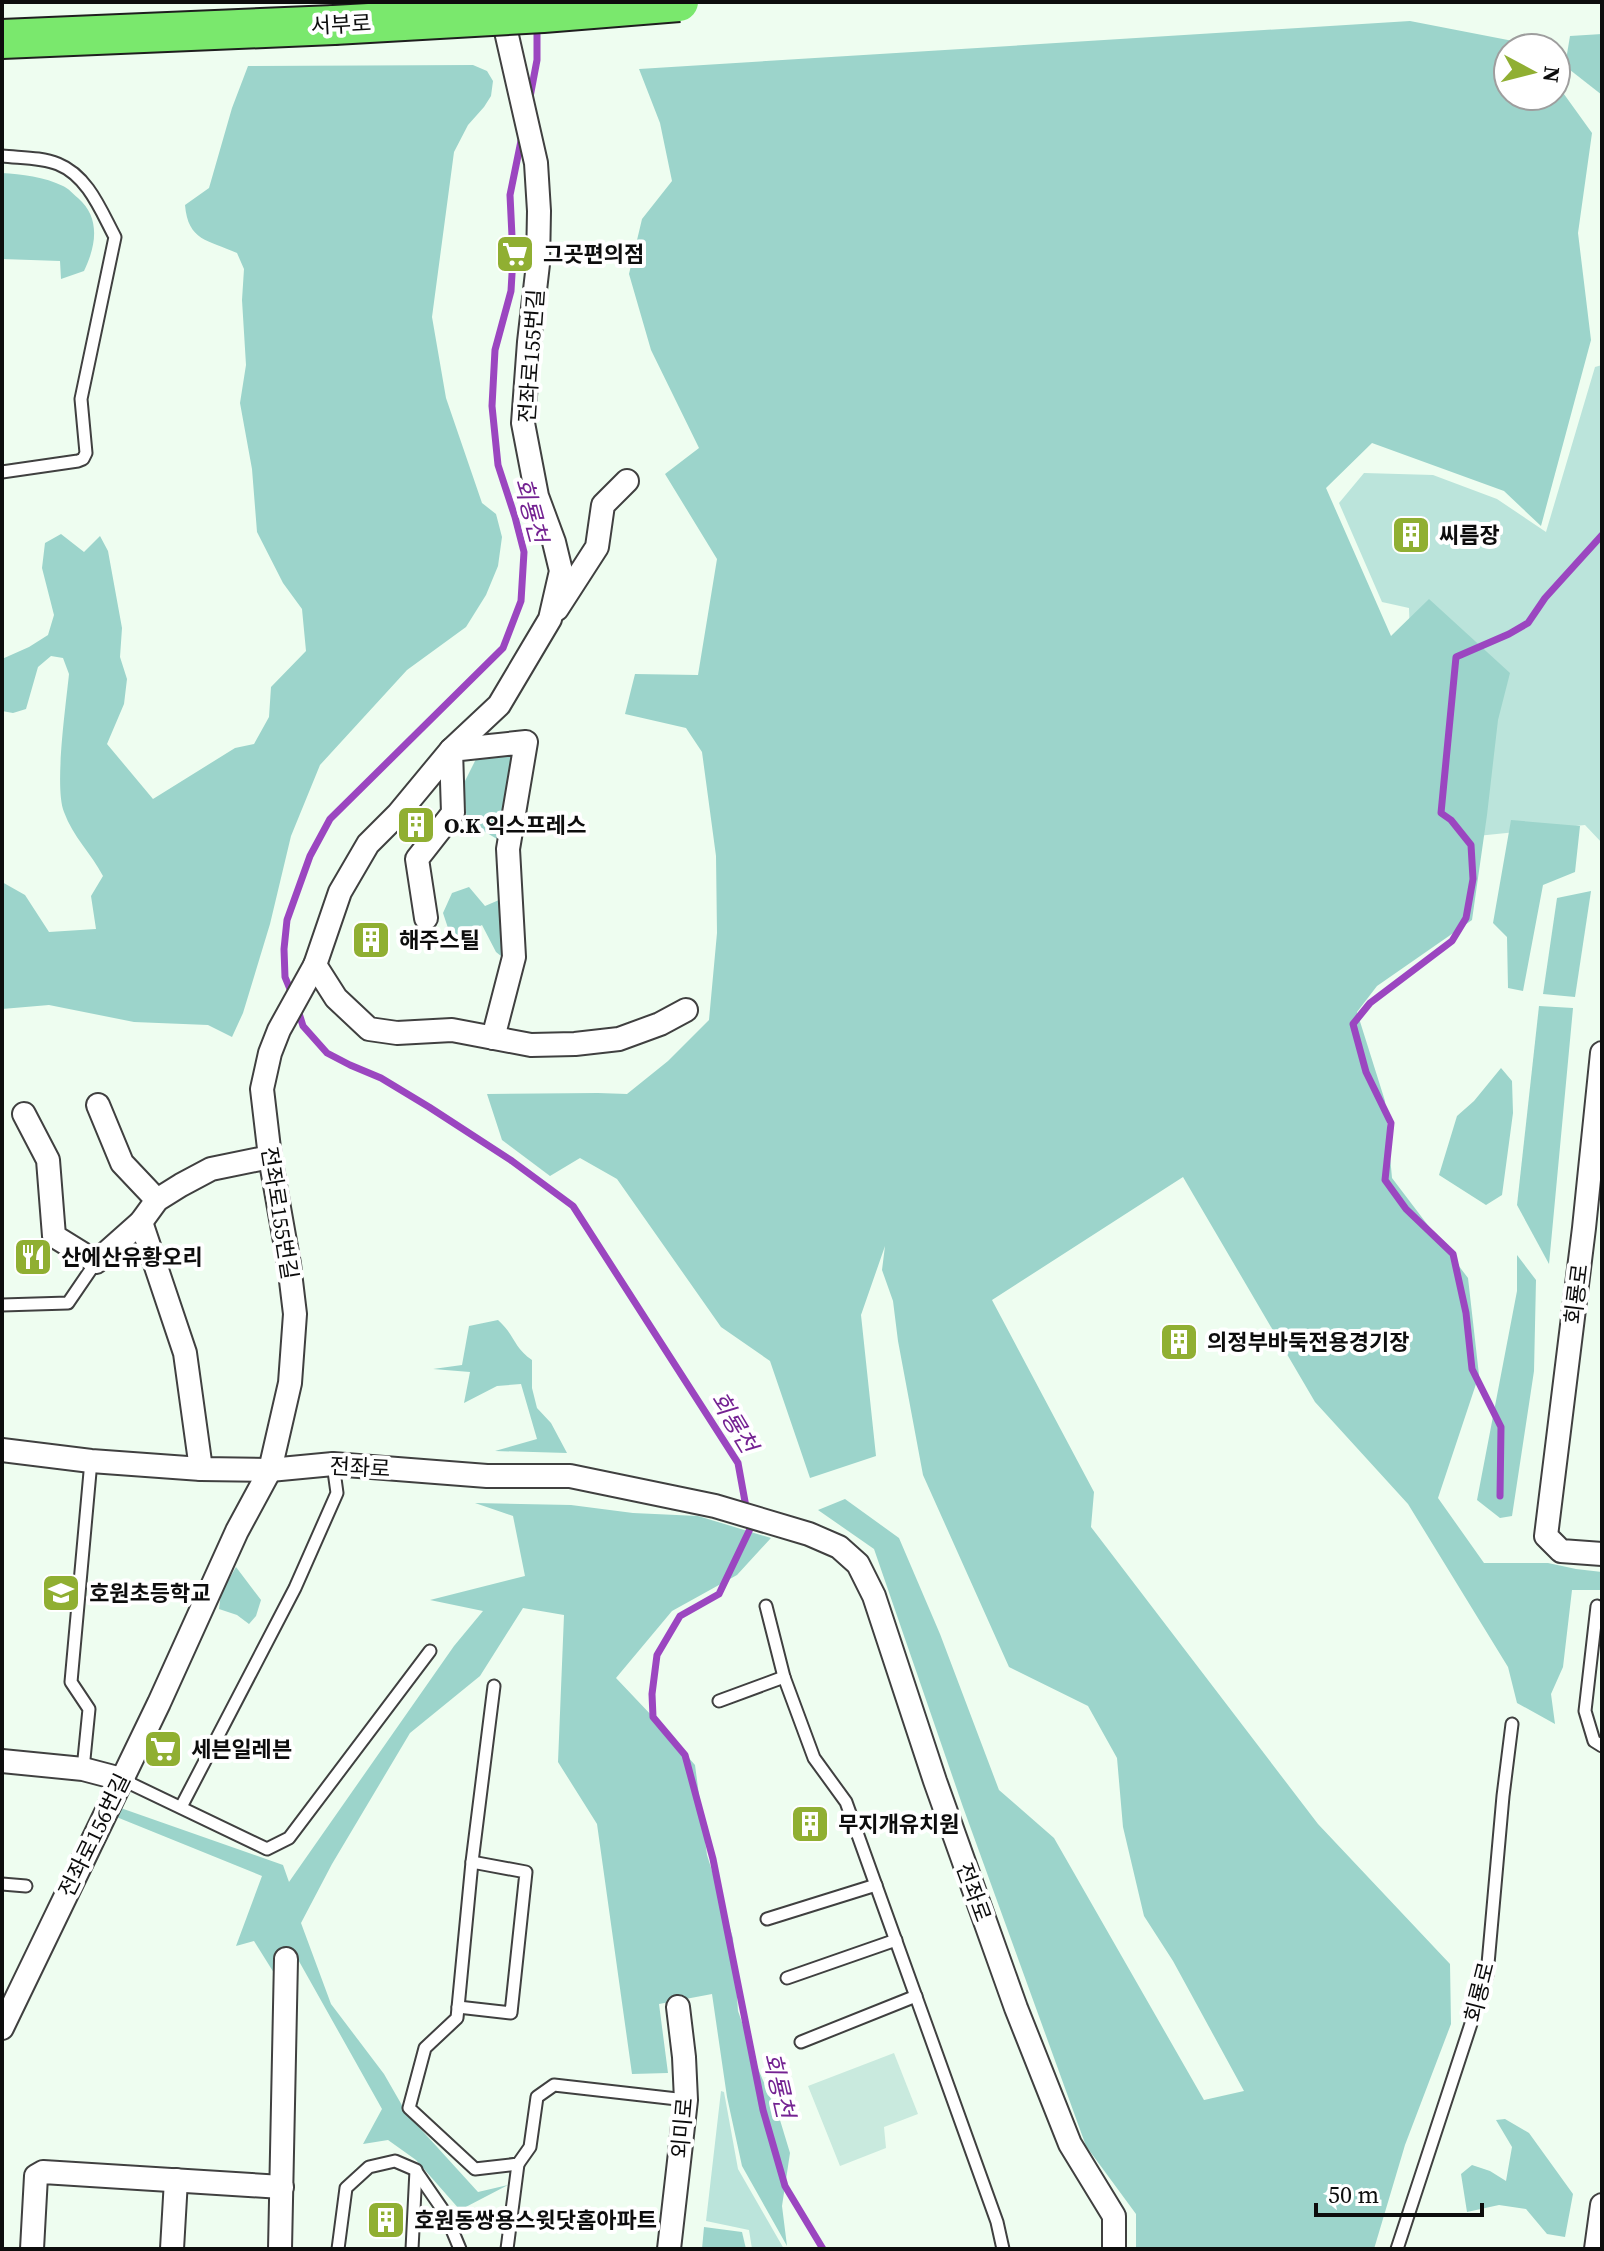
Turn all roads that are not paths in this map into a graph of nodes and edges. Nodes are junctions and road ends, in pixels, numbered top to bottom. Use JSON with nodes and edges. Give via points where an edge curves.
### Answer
{"nodes":[{"id":1,"x":504,"y":2,"type":"edge"},
{"id":2,"x":679,"y":2,"type":"edge"},
{"id":3,"x":2,"y":39,"type":"edge"},
{"id":4,"x":2,"y":156,"type":"edge"},
{"id":5,"x":2,"y":472,"type":"edge"},
{"id":6,"x":627,"y":481,"type":"dead end"},
{"id":7,"x":550,"y":619,"type":"junction"},
{"id":8,"x":451,"y":750,"type":"junction"},
{"id":9,"x":426,"y":918,"type":"dead end"},
{"id":10,"x":315,"y":965,"type":"junction"},
{"id":11,"x":686,"y":1010,"type":"dead end"},
{"id":12,"x":493,"y":1038,"type":"junction"},
{"id":13,"x":1602,"y":1053,"type":"edge"},
{"id":14,"x":98,"y":1105,"type":"dead end"},
{"id":15,"x":24,"y":1114,"type":"dead end"},
{"id":16,"x":270,"y":1157,"type":"junction"},
{"id":17,"x":1595,"y":1197,"type":"edge"},
{"id":18,"x":157,"y":1200,"type":"junction"},
{"id":19,"x":141,"y":1222,"type":"junction"},
{"id":20,"x":96,"y":1262,"type":"junction"},
{"id":21,"x":2,"y":1305,"type":"edge"},
{"id":22,"x":2,"y":1450,"type":"edge"},
{"id":23,"x":91,"y":1461,"type":"junction"},
{"id":24,"x":333,"y":1464,"type":"junction"},
{"id":25,"x":201,"y":1469,"type":"junction"},
{"id":26,"x":270,"y":1470,"type":"junction"},
{"id":27,"x":1602,"y":1554,"type":"edge"},
{"id":28,"x":766,"y":1606,"type":"dead end"},
{"id":29,"x":1597,"y":1606,"type":"dead end"},
{"id":30,"x":430,"y":1651,"type":"dead end"},
{"id":31,"x":784,"y":1677,"type":"junction"},
{"id":32,"x":494,"y":1686,"type":"dead end"},
{"id":33,"x":719,"y":1701,"type":"dead end"},
{"id":34,"x":1512,"y":1724,"type":"dead end"},
{"id":35,"x":1602,"y":1746,"type":"edge"},
{"id":36,"x":2,"y":1761,"type":"edge"},
{"id":37,"x":83,"y":1769,"type":"junction"},
{"id":38,"x":121,"y":1779,"type":"junction"},
{"id":39,"x":181,"y":1807,"type":"junction"},
{"id":40,"x":472,"y":1862,"type":"junction"},
{"id":41,"x":2,"y":1884,"type":"edge"},
{"id":42,"x":876,"y":1885,"type":"junction"},
{"id":43,"x":26,"y":1886,"type":"dead end"},
{"id":44,"x":767,"y":1919,"type":"dead end"},
{"id":45,"x":896,"y":1940,"type":"junction"},
{"id":46,"x":286,"y":1959,"type":"dead end"},
{"id":47,"x":787,"y":1978,"type":"dead end"},
{"id":48,"x":916,"y":1996,"type":"junction"},
{"id":49,"x":458,"y":2007,"type":"junction"},
{"id":50,"x":678,"y":2007,"type":"dead end"},
{"id":51,"x":2,"y":2028,"type":"edge"},
{"id":52,"x":801,"y":2042,"type":"dead end"},
{"id":53,"x":686,"y":2100,"type":"junction"},
{"id":54,"x":518,"y":2164,"type":"junction"},
{"id":55,"x":416,"y":2170,"type":"junction"},
{"id":56,"x":176,"y":2180,"type":"junction"},
{"id":57,"x":282,"y":2187,"type":"junction"},
{"id":58,"x":1602,"y":2205,"type":"edge"},
{"id":59,"x":32,"y":2249,"type":"edge"},
{"id":60,"x":172,"y":2249,"type":"edge"},
{"id":61,"x":280,"y":2249,"type":"edge"},
{"id":62,"x":338,"y":2249,"type":"edge"},
{"id":63,"x":412,"y":2249,"type":"edge"},
{"id":64,"x":460,"y":2249,"type":"edge"},
{"id":65,"x":507,"y":2249,"type":"edge"},
{"id":66,"x":669,"y":2249,"type":"edge"},
{"id":67,"x":1003,"y":2249,"type":"edge"},
{"id":68,"x":1114,"y":2249,"type":"edge"},
{"id":69,"x":1397,"y":2249,"type":"edge"},
{"id":70,"x":1596,"y":2249,"type":"edge"}],
"edges":[{"from":1,"to":7,"type":"street","name":"전좌로155번길","via":[[505,27],[534,148],[539,211],[523,423],[537,496],[561,571]]},
{"from":2,"to":3,"type":"highway","name":"서부로","bridge":true,"via":[[334,25]]},
{"from":4,"to":5,"type":"lane","via":[[45,161],[75,174],[88,187],[115,237],[81,399],[86,453],[78,461]]},
{"from":6,"to":7,"type":"street","via":[[603,505],[597,547]]},
{"from":7,"to":8,"type":"street","name":"전좌로155번길","via":[[499,705]]},
{"from":8,"to":9,"type":"street","via":[[453,813],[417,859]]},
{"from":8,"to":10,"type":"street","name":"전좌로155번길","via":[[368,844],[340,892]]},
{"from":8,"to":12,"type":"street","via":[[526,742],[508,849],[514,957]]},
{"from":10,"to":12,"type":"street","via":[[336,998],[369,1029],[452,1030]]},
{"from":10,"to":16,"type":"street","name":"전좌로155번길","via":[[270,1053],[262,1089]]},
{"from":11,"to":12,"type":"street","via":[[619,1039],[531,1045]]},
{"from":13,"to":17,"type":"street","name":"회룡로"},
{"from":14,"to":18,"type":"street","via":[[122,1163]]},
{"from":15,"to":20,"type":"street","via":[[48,1160],[54,1236]]},
{"from":16,"to":18,"type":"street","via":[[211,1169]]},
{"from":16,"to":26,"type":"street","name":"전좌로155번길","via":[[295,1314],[290,1383]]},
{"from":17,"to":27,"type":"street","name":"회룡로","via":[[1546,1536],[1561,1551]]},
{"from":18,"to":19,"type":"street"},
{"from":19,"to":20,"type":"street"},
{"from":19,"to":25,"type":"street","via":[[185,1353]]},
{"from":20,"to":21,"type":"lane","via":[[68,1303]]},
{"from":22,"to":23,"type":"street","name":"전좌로"},
{"from":23,"to":25,"type":"street","name":"전좌로"},
{"from":23,"to":37,"type":"lane","via":[[71,1682],[89,1709]]},
{"from":24,"to":26,"type":"street","name":"전좌로"},
{"from":24,"to":39,"type":"lane","via":[[337,1493]]},
{"from":24,"to":68,"type":"street","name":"전좌로","via":[[487,1476],[570,1476],[715,1506],[809,1534],[839,1547],[858,1564],[874,1596],[1016,2008],[1070,2144],[1114,2216]]},
{"from":25,"to":26,"type":"street","name":"전좌로"},
{"from":26,"to":38,"type":"street","name":"전좌로156번길"},
{"from":28,"to":31,"type":"lane"},
{"from":29,"to":35,"type":"lane","via":[[1585,1711],[1594,1741]]},
{"from":30,"to":39,"type":"lane","via":[[289,1838],[267,1849]]},
{"from":31,"to":33,"type":"lane"},
{"from":31,"to":42,"type":"lane","via":[[814,1758],[846,1802]]},
{"from":32,"to":40,"type":"lane"},
{"from":34,"to":69,"type":"lane","name":"회룡로","via":[[1487,1975]]},
{"from":36,"to":37,"type":"street"},
{"from":37,"to":38,"type":"street"},
{"from":38,"to":39,"type":"lane"},
{"from":38,"to":51,"type":"street","name":"전좌로156번길"},
{"from":40,"to":49,"type":"lane"},
{"from":40,"to":49,"type":"lane","via":[[526,1872],[511,2013]]},
{"from":41,"to":43,"type":"lane"},
{"from":42,"to":44,"type":"lane"},
{"from":42,"to":45,"type":"lane"},
{"from":45,"to":47,"type":"lane"},
{"from":45,"to":48,"type":"lane"},
{"from":46,"to":57,"type":"street"},
{"from":48,"to":52,"type":"lane"},
{"from":48,"to":67,"type":"lane"},
{"from":49,"to":54,"type":"lane","via":[[457,2018],[425,2048],[409,2108],[475,2169]]},
{"from":50,"to":53,"type":"street","name":"외미로"},
{"from":53,"to":54,"type":"lane","via":[[554,2085],[537,2097],[530,2147]]},
{"from":53,"to":66,"type":"street","name":"외미로"},
{"from":54,"to":65,"type":"lane"},
{"from":55,"to":62,"type":"lane","via":[[395,2161],[369,2167],[346,2188]]},
{"from":55,"to":63,"type":"lane"},
{"from":55,"to":64,"type":"lane","via":[[445,2213]]},
{"from":56,"to":57,"type":"street"},
{"from":56,"to":59,"type":"street","via":[[43,2172],[36,2176]]},
{"from":56,"to":60,"type":"street"},
{"from":57,"to":61,"type":"street"},
{"from":58,"to":70,"type":"street"}]}
